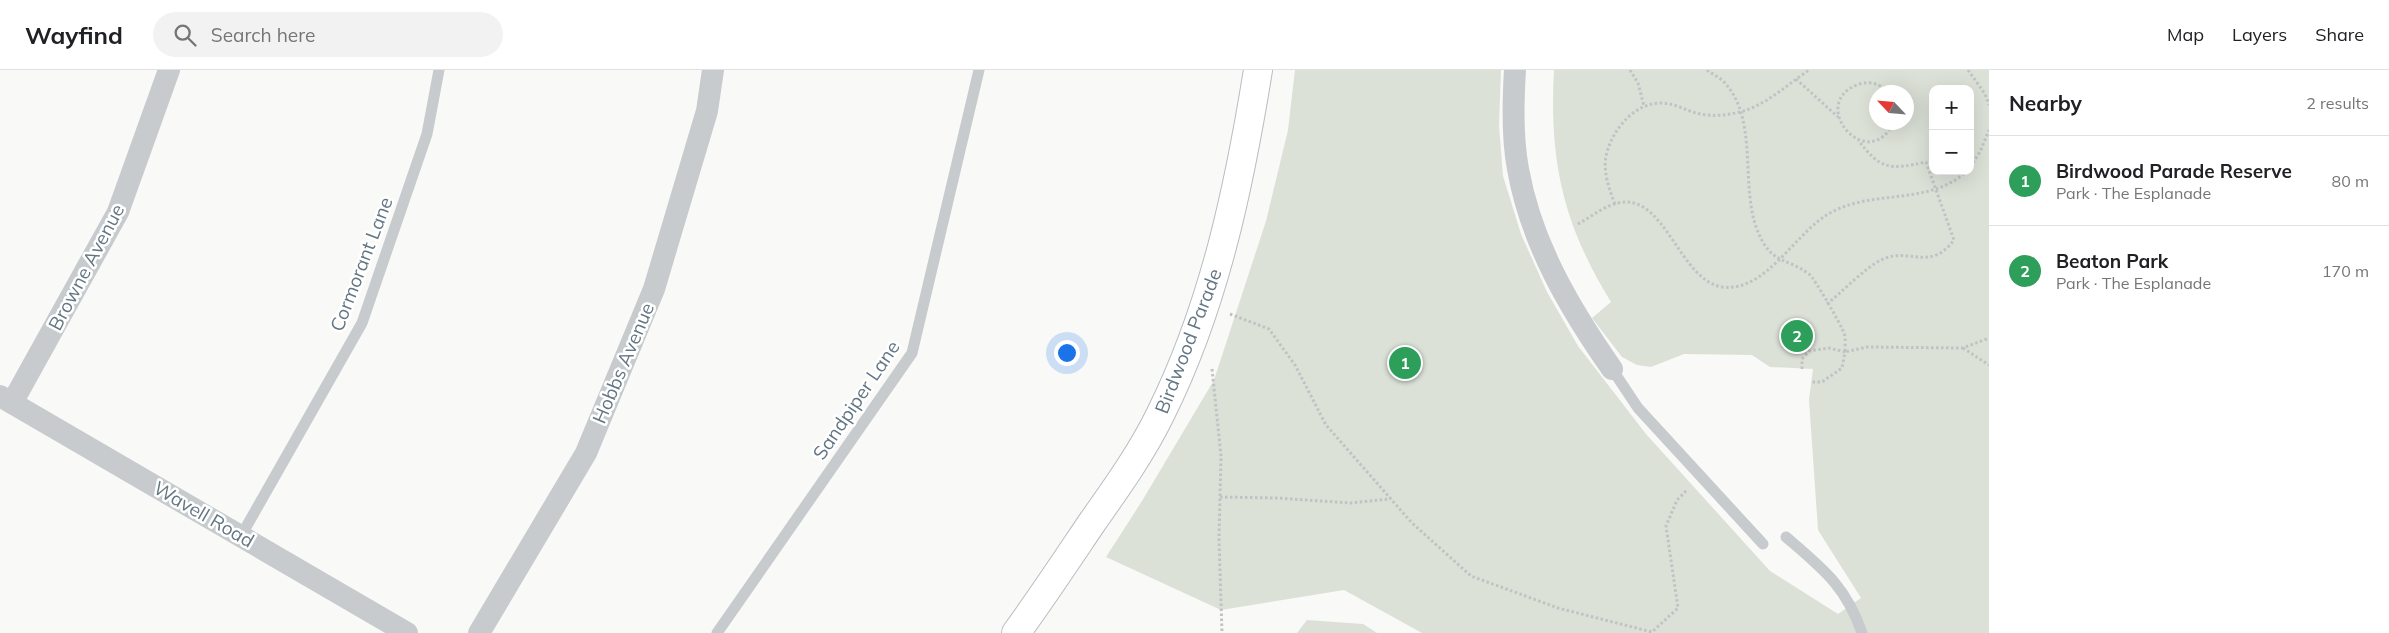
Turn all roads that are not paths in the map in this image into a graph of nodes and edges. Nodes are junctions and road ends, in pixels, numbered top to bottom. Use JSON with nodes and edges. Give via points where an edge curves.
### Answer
{"nodes":[{"id":1,"x":168,"y":70,"type":"edge"},
{"id":2,"x":439,"y":70,"type":"edge"},
{"id":3,"x":713,"y":70,"type":"edge"},
{"id":4,"x":979,"y":70,"type":"edge"},
{"id":5,"x":1258,"y":70,"type":"edge"},
{"id":6,"x":1515,"y":70,"type":"edge"},
{"id":7,"x":1612,"y":369,"type":"joint"},
{"id":8,"x":6,"y":399,"type":"edge"},
{"id":9,"x":241,"y":536,"type":"junction"},
{"id":10,"x":1786,"y":537,"type":"dead end"},
{"id":11,"x":1763,"y":544,"type":"dead end"},
{"id":12,"x":378,"y":625,"type":"edge"},
{"id":13,"x":407,"y":633,"type":"edge"},
{"id":14,"x":479,"y":633,"type":"edge"},
{"id":15,"x":717,"y":633,"type":"edge"},
{"id":16,"x":1016,"y":633,"type":"edge"},
{"id":17,"x":1862,"y":633,"type":"edge"}],
"edges":[{"from":1,"to":8,"type":"street","name":"Browne Avenue","via":[[118,212]]},
{"from":2,"to":9,"type":"lane","name":"Cormorant Lane","via":[[426,134],[362,323]]},
{"from":3,"to":14,"type":"street","name":"Hobbs Avenue","via":[[707,111],[654,289],[586,453]]},
{"from":4,"to":15,"type":"lane","name":"Sandpiper Lane","via":[[912,353]]},
{"from":5,"to":16,"type":"street","name":"Birdwood Parade","via":[[1245,152],[1221,253],[1187,353],[1160,416],[1129,469]]},
{"from":6,"to":7,"type":"street","via":[[1514,124],[1518,169],[1534,227],[1557,283]]},
{"from":7,"to":11,"type":"lane","via":[[1638,408]]},
{"from":8,"to":9,"type":"street","name":"Wavell Road"},
{"from":9,"to":12,"type":"street","name":"Wavell Road"},
{"from":10,"to":17,"type":"lane","via":[[1835,580],[1849,601]]},
{"from":12,"to":13,"type":"street","name":"Wavell Road"}]}
